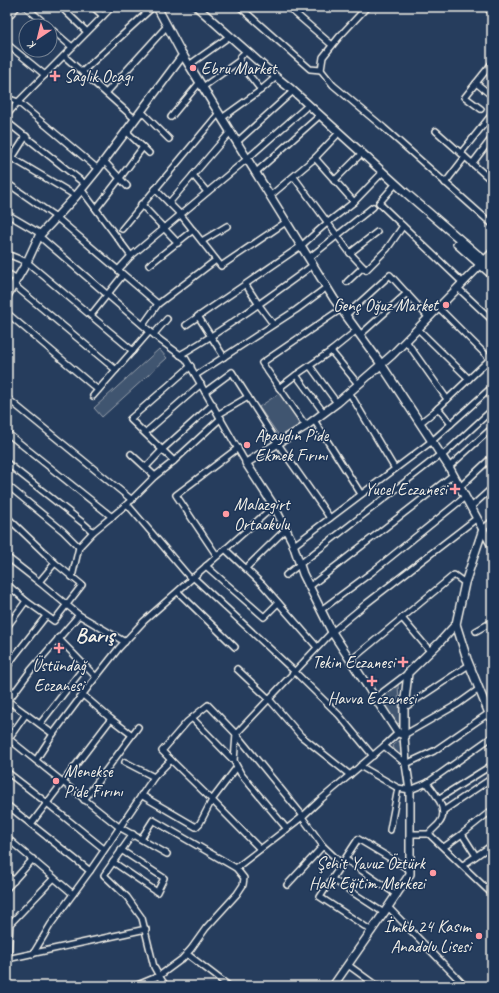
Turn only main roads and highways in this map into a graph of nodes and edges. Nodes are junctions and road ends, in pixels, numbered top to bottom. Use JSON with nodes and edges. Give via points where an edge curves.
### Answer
{"nodes":[{"id":1,"x":157,"y":7,"type":"edge"},
{"id":2,"x":197,"y":7,"type":"edge"},
{"id":3,"x":489,"y":7,"type":"edge"},
{"id":4,"x":492,"y":10,"type":"edge"},
{"id":5,"x":183,"y":55,"type":"junction"},
{"id":6,"x":276,"y":77,"type":"junction"},
{"id":7,"x":492,"y":253,"type":"edge"},
{"id":8,"x":482,"y":263,"type":"junction"},
{"id":9,"x":492,"y":267,"type":"edge"},
{"id":10,"x":492,"y":275,"type":"edge"},
{"id":11,"x":7,"y":296,"type":"edge"},
{"id":12,"x":381,"y":364,"type":"junction"},
{"id":13,"x":483,"y":529,"type":"junction"},
{"id":14,"x":492,"y":546,"type":"edge"},
{"id":15,"x":456,"y":624,"type":"junction"},
{"id":16,"x":489,"y":708,"type":"edge"},
{"id":17,"x":492,"y":721,"type":"edge"},
{"id":18,"x":401,"y":734,"type":"junction"},
{"id":19,"x":333,"y":986,"type":"edge"}],
"edges":[{"from":1,"to":5,"type":"main road"},
{"from":2,"to":6,"type":"main road"},
{"from":3,"to":4,"type":"highway"},
{"from":5,"to":11,"type":"main road","via":[[98,169],[40,235]]},
{"from":5,"to":12,"type":"main road","via":[[341,309]]},
{"from":6,"to":8,"type":"main road"},
{"from":6,"to":8,"type":"main road","via":[[290,94],[336,136]]},
{"from":7,"to":8,"type":"main road"},
{"from":8,"to":9,"type":"main road"},
{"from":8,"to":10,"type":"main road"},
{"from":8,"to":12,"type":"main road"},
{"from":12,"to":13,"type":"main road","via":[[449,467]]},
{"from":12,"to":18,"type":"main road","via":[[324,413],[246,463],[286,529],[332,632]]},
{"from":13,"to":14,"type":"main road"},
{"from":13,"to":15,"type":"main road","via":[[465,583]]},
{"from":15,"to":16,"type":"main road","via":[[469,665]]},
{"from":15,"to":18,"type":"main road","via":[[408,673]]},
{"from":16,"to":17,"type":"main road"},
{"from":18,"to":19,"type":"main road","via":[[410,790],[410,874]]}]}
